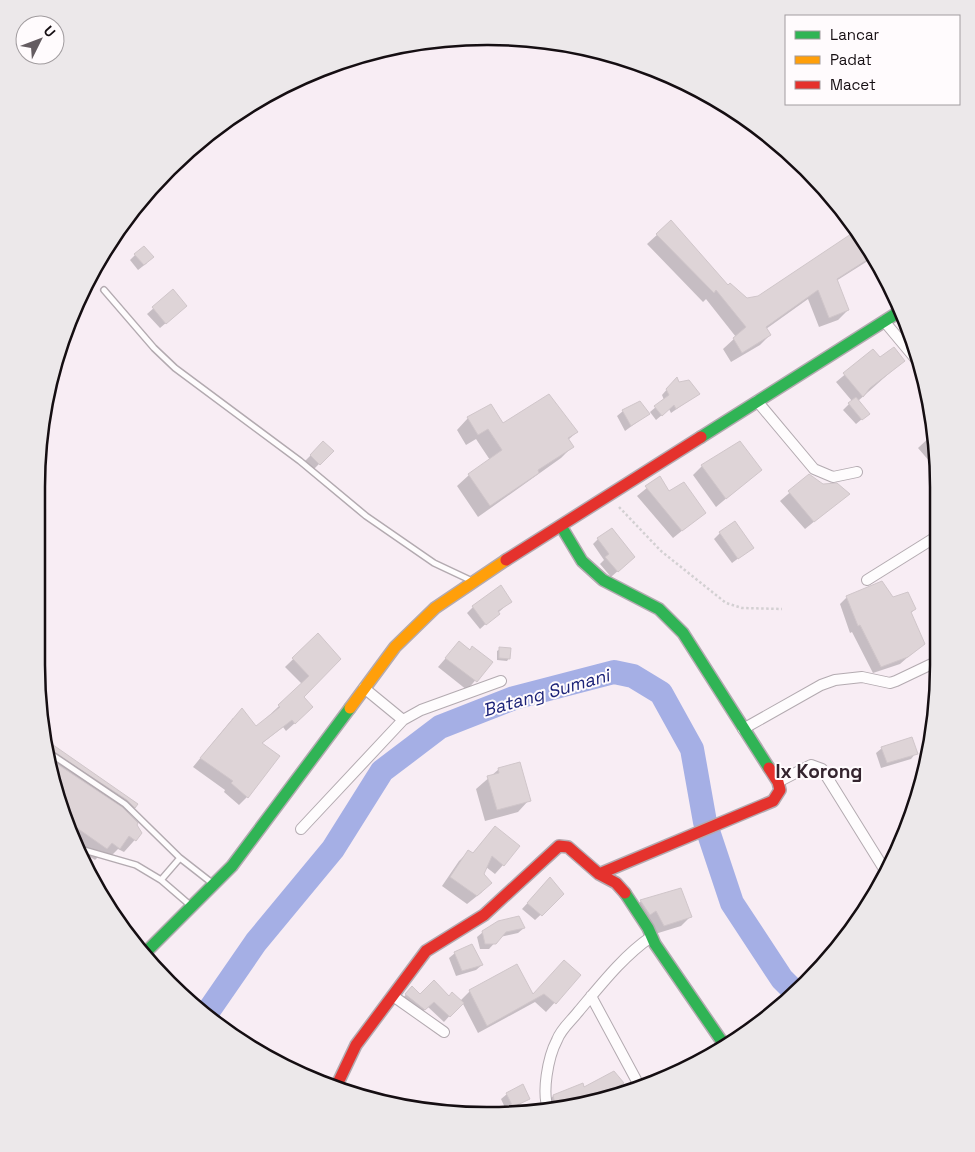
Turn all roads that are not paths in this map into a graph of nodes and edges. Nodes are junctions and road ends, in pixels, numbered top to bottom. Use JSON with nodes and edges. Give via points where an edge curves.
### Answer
{"nodes":[{"id":1,"x":104,"y":290,"type":"dead end"},
{"id":2,"x":894,"y":315,"type":"edge"},
{"id":3,"x":884,"y":321,"type":"junction"},
{"id":4,"x":909,"y":350,"type":"edge"},
{"id":5,"x":757,"y":401,"type":"junction"},
{"id":6,"x":858,"y":472,"type":"dead end"},
{"id":7,"x":561,"y":526,"type":"junction"},
{"id":8,"x":930,"y":541,"type":"edge"},
{"id":9,"x":867,"y":580,"type":"dead end"},
{"id":10,"x":473,"y":581,"type":"junction"},
{"id":11,"x":930,"y":665,"type":"edge"},
{"id":12,"x":501,"y":681,"type":"dead end"},
{"id":13,"x":364,"y":688,"type":"junction"},
{"id":14,"x":403,"y":720,"type":"junction"},
{"id":15,"x":743,"y":729,"type":"junction"},
{"id":16,"x":55,"y":757,"type":"edge"},
{"id":17,"x":778,"y":782,"type":"junction"},
{"id":18,"x":301,"y":829,"type":"dead end"},
{"id":19,"x":87,"y":851,"type":"edge"},
{"id":20,"x":180,"y":858,"type":"junction"},
{"id":21,"x":882,"y":865,"type":"edge"},
{"id":22,"x":599,"y":874,"type":"junction"},
{"id":23,"x":161,"y":880,"type":"junction"},
{"id":24,"x":214,"y":885,"type":"junction"},
{"id":25,"x":192,"y":906,"type":"junction"},
{"id":26,"x":651,"y":937,"type":"junction"},
{"id":27,"x":149,"y":949,"type":"edge"},
{"id":28,"x":393,"y":996,"type":"junction"},
{"id":29,"x":591,"y":996,"type":"junction"},
{"id":30,"x":444,"y":1032,"type":"dead end"},
{"id":31,"x":721,"y":1040,"type":"edge"},
{"id":32,"x":339,"y":1081,"type":"edge"},
{"id":33,"x":637,"y":1081,"type":"edge"},
{"id":34,"x":546,"y":1103,"type":"edge"}],
"edges":[{"from":1,"to":10,"type":"lane","via":[[175,368],[300,461],[373,522],[434,563]]},
{"from":2,"to":3,"type":"main road"},
{"from":3,"to":4,"type":"street"},
{"from":3,"to":5,"type":"main road"},
{"from":5,"to":6,"type":"street","via":[[814,470],[833,477]]},
{"from":5,"to":7,"type":"main road"},
{"from":7,"to":10,"type":"main road"},
{"from":7,"to":15,"type":"main road","via":[[582,561],[602,580],[659,609],[683,633]]},
{"from":8,"to":9,"type":"street"},
{"from":10,"to":13,"type":"main road","via":[[424,618],[395,647]]},
{"from":11,"to":15,"type":"street","via":[[896,682],[862,677],[821,685]]},
{"from":12,"to":14,"type":"street","via":[[421,710]]},
{"from":13,"to":14,"type":"street"},
{"from":13,"to":24,"type":"main road","via":[[244,850]]},
{"from":14,"to":18,"type":"street"},
{"from":15,"to":17,"type":"main road"},
{"from":16,"to":20,"type":"lane","via":[[125,804]]},
{"from":17,"to":21,"type":"street","via":[[807,766],[819,766]]},
{"from":17,"to":22,"type":"main road","via":[[780,790],[773,802]]},
{"from":19,"to":23,"type":"lane","via":[[136,865]]},
{"from":20,"to":23,"type":"lane"},
{"from":20,"to":24,"type":"lane"},
{"from":22,"to":26,"type":"main road","via":[[621,888]]},
{"from":22,"to":28,"type":"main road","via":[[568,847],[559,846],[484,915],[426,951]]},
{"from":23,"to":25,"type":"lane"},
{"from":24,"to":25,"type":"main road"},
{"from":25,"to":27,"type":"main road"},
{"from":26,"to":29,"type":"street","via":[[635,949]]},
{"from":26,"to":31,"type":"main road"},
{"from":28,"to":30,"type":"street"},
{"from":28,"to":32,"type":"main road","via":[[356,1045]]},
{"from":29,"to":33,"type":"street"},
{"from":29,"to":34,"type":"street","via":[[556,1040],[545,1086]]}]}
